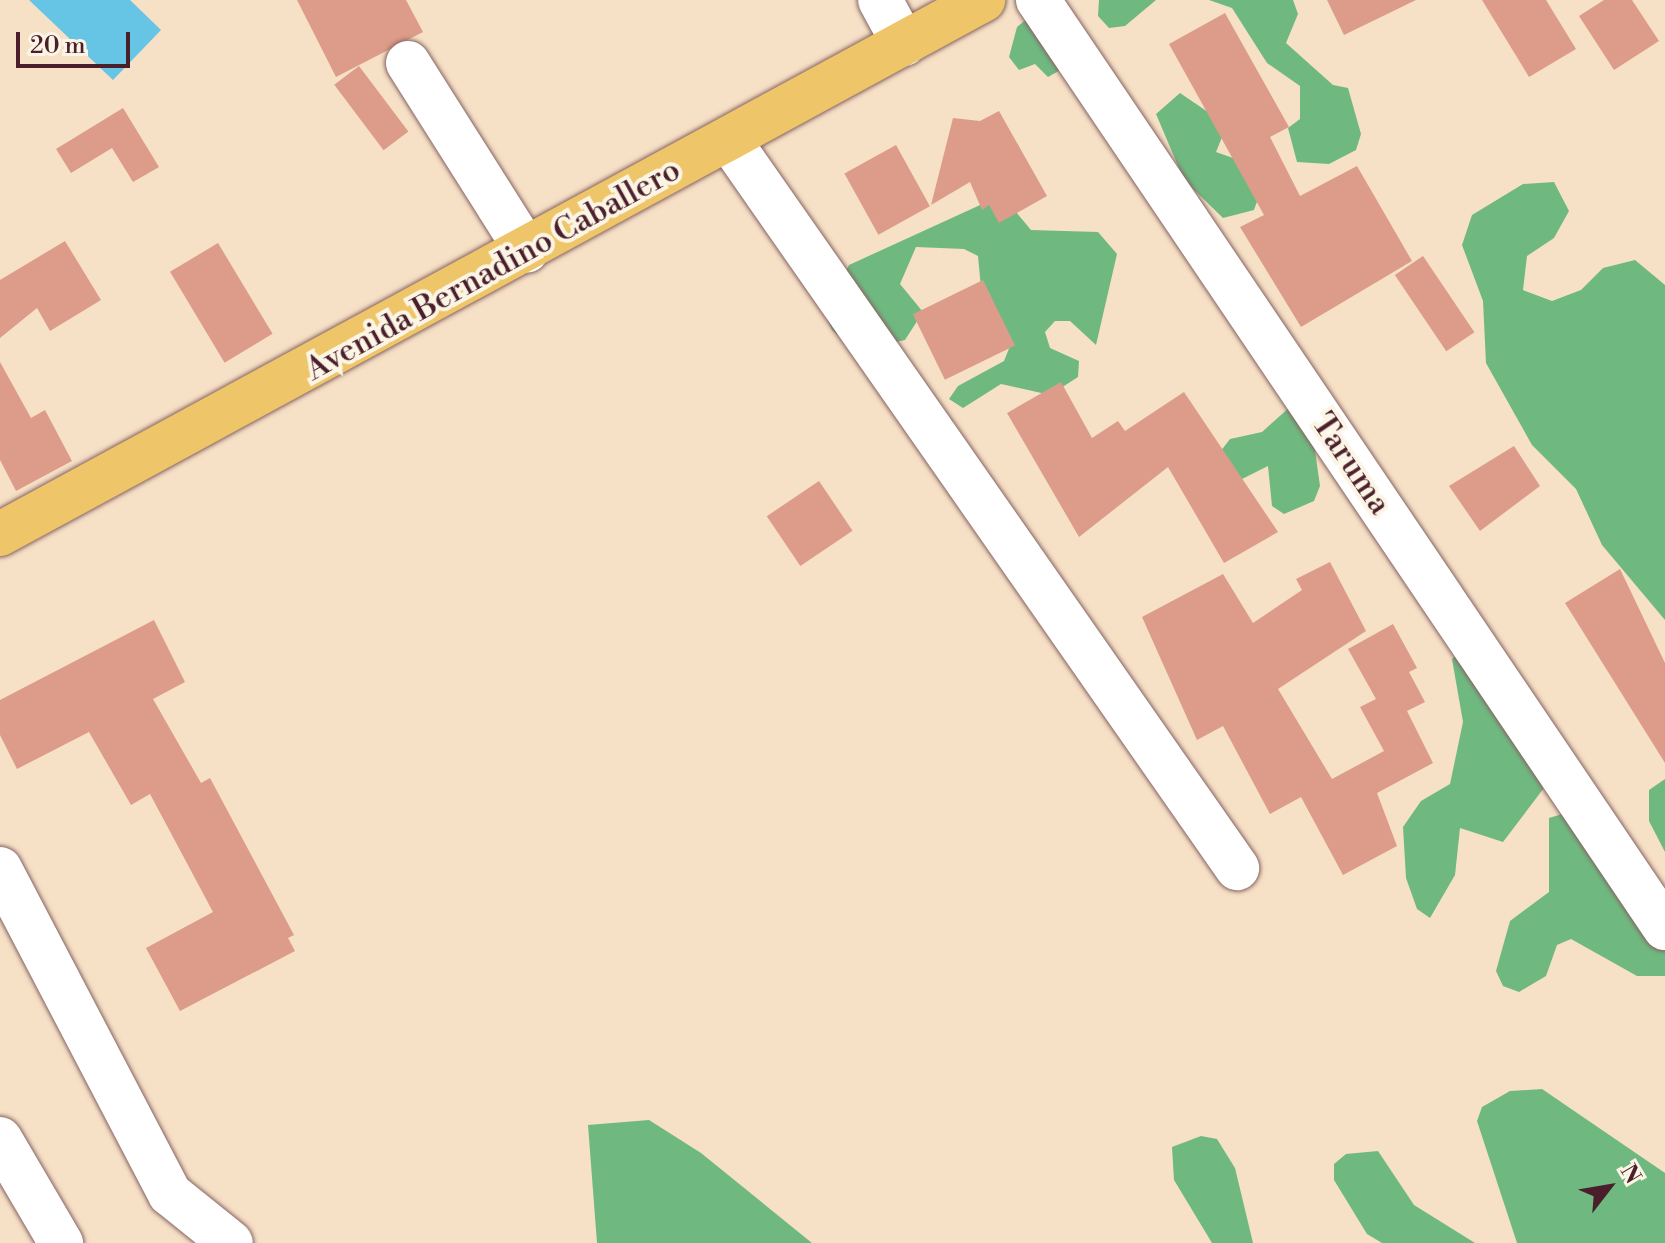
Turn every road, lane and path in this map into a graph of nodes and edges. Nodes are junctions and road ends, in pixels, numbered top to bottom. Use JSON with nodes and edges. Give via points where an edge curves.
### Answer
{"nodes":[{"id":1,"x":983,"y":0,"type":"edge"},
{"id":2,"x":1038,"y":0,"type":"edge"},
{"id":3,"x":885,"y":2,"type":"edge"},
{"id":4,"x":904,"y":44,"type":"junction"},
{"id":5,"x":408,"y":63,"type":"dead end"},
{"id":6,"x":729,"y":140,"type":"junction"},
{"id":7,"x":527,"y":251,"type":"junction"},
{"id":8,"x":0,"y":534,"type":"edge"},
{"id":9,"x":1237,"y":868,"type":"dead end"},
{"id":10,"x":0,"y":869,"type":"edge"},
{"id":11,"x":1665,"y":928,"type":"edge"},
{"id":12,"x":0,"y":1139,"type":"edge"},
{"id":13,"x":61,"y":1243,"type":"edge"},
{"id":14,"x":231,"y":1243,"type":"edge"}],
"edges":[{"from":1,"to":4,"type":"main road","name":"Avenida Bernadino Caballero"},
{"from":2,"to":11,"type":"street","name":"Taruma"},
{"from":3,"to":4,"type":"street"},
{"from":4,"to":6,"type":"main road","name":"Avenida Bernadino Caballero"},
{"from":5,"to":7,"type":"street"},
{"from":6,"to":7,"type":"main road","name":"Avenida Bernadino Caballero"},
{"from":6,"to":9,"type":"street"},
{"from":7,"to":8,"type":"main road","name":"Avenida Bernadino Caballero"},
{"from":10,"to":14,"type":"street","via":[[170,1194]]},
{"from":12,"to":13,"type":"street"}]}
